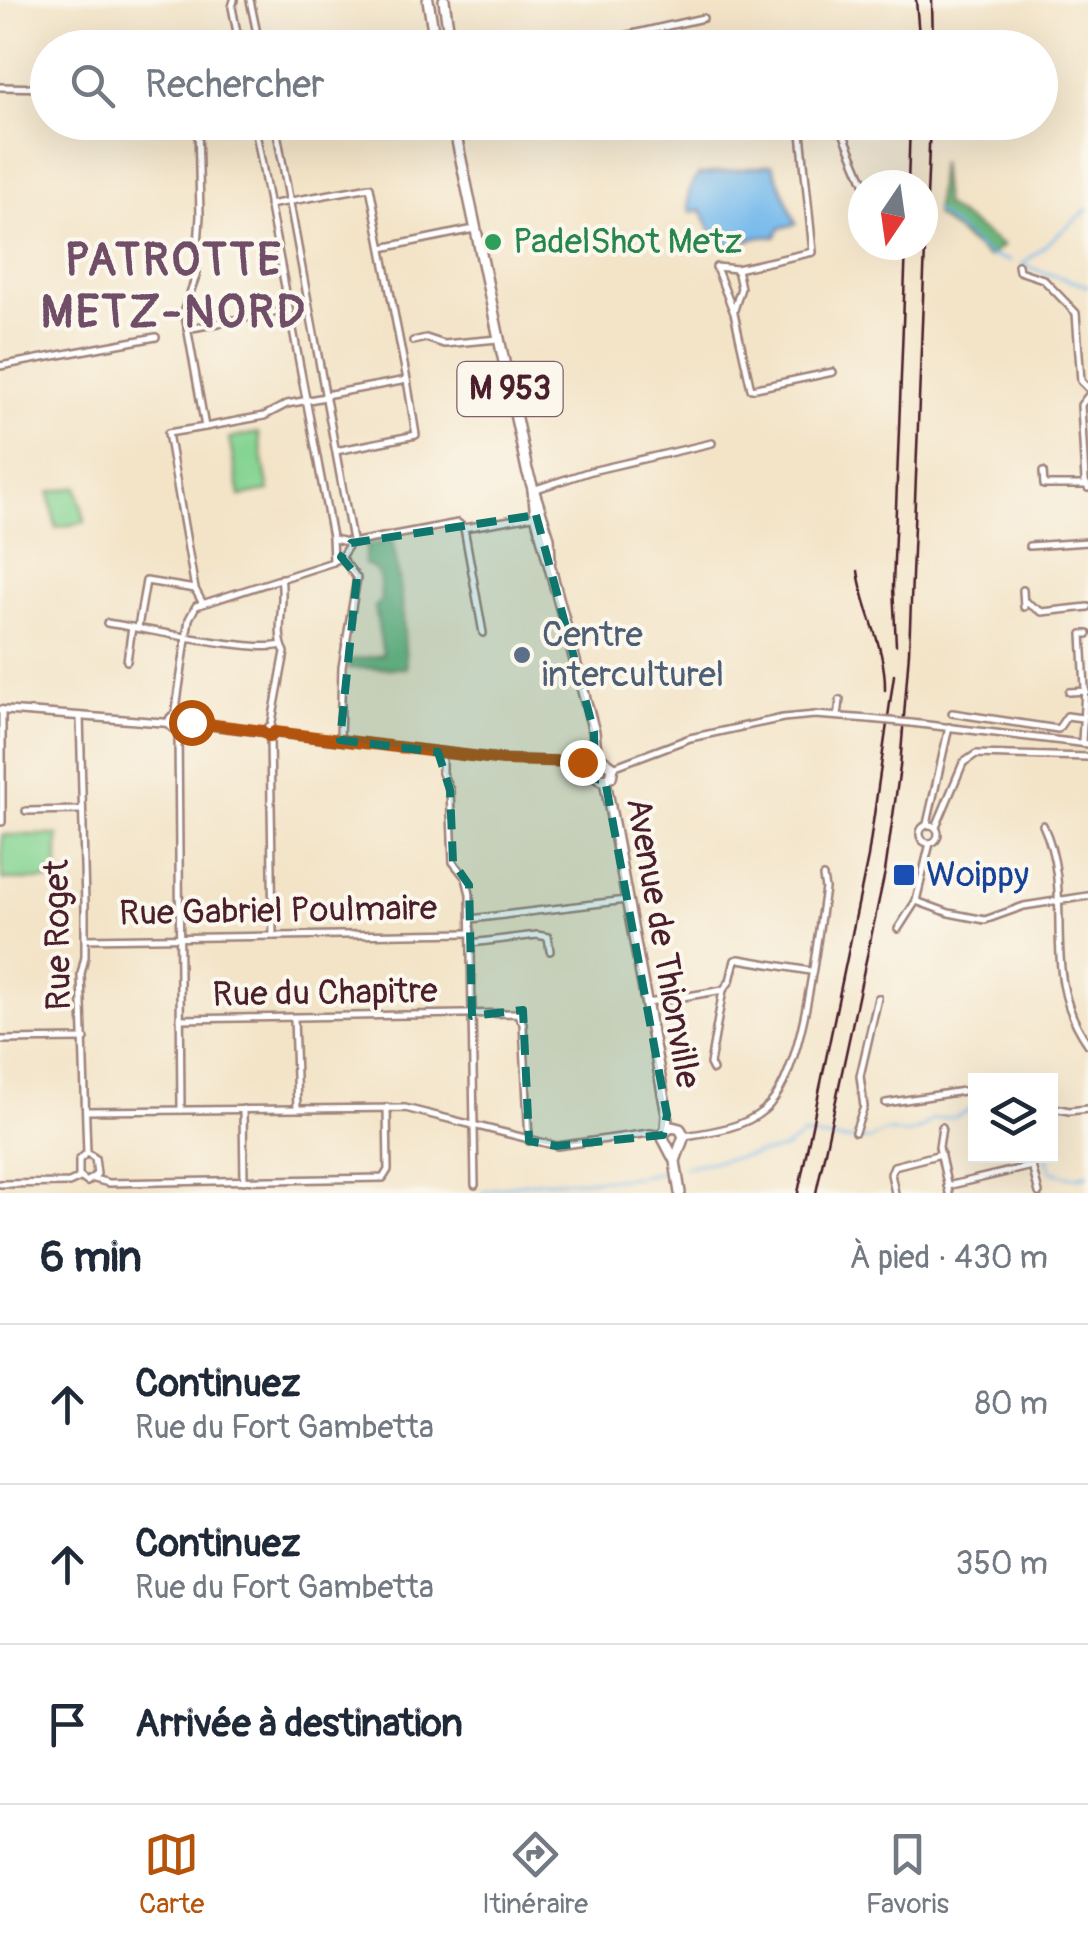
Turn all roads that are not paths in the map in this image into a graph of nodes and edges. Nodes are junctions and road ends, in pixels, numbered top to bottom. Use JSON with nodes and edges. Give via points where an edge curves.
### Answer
{"nodes":[{"id":1,"x":234,"y":0,"type":"edge"},
{"id":2,"x":250,"y":0,"type":"edge"},
{"id":3,"x":428,"y":0,"type":"edge"},
{"id":4,"x":444,"y":0,"type":"edge"},
{"id":5,"x":703,"y":18,"type":"dead end"},
{"id":6,"x":236,"y":30,"type":"edge"},
{"id":7,"x":255,"y":30,"type":"edge"},
{"id":8,"x":433,"y":30,"type":"edge"},
{"id":9,"x":448,"y":30,"type":"edge"},
{"id":10,"x":650,"y":30,"type":"edge"},
{"id":11,"x":0,"y":87,"type":"edge"},
{"id":12,"x":30,"y":88,"type":"edge"},
{"id":13,"x":198,"y":140,"type":"edge"},
{"id":14,"x":257,"y":140,"type":"edge"},
{"id":15,"x":278,"y":140,"type":"edge"},
{"id":16,"x":459,"y":140,"type":"edge"},
{"id":17,"x":801,"y":140,"type":"edge"},
{"id":18,"x":846,"y":140,"type":"edge"},
{"id":19,"x":859,"y":170,"type":"edge"},
{"id":20,"x":290,"y":202,"type":"junction"},
{"id":21,"x":269,"y":206,"type":"junction"},
{"id":22,"x":477,"y":228,"type":"junction"},
{"id":23,"x":382,"y":248,"type":"junction"},
{"id":24,"x":1018,"y":265,"type":"dead end"},
{"id":25,"x":737,"y":269,"type":"junction"},
{"id":26,"x":288,"y":310,"type":"junction"},
{"id":27,"x":734,"y":313,"type":"junction"},
{"id":28,"x":1088,"y":324,"type":"edge"},
{"id":29,"x":1077,"y":327,"type":"junction"},
{"id":30,"x":187,"y":328,"type":"junction"},
{"id":31,"x":156,"y":337,"type":"dead end"},
{"id":32,"x":499,"y":338,"type":"junction"},
{"id":33,"x":413,"y":340,"type":"dead end"},
{"id":34,"x":0,"y":366,"type":"edge"},
{"id":35,"x":833,"y":372,"type":"dead end"},
{"id":36,"x":408,"y":380,"type":"junction"},
{"id":37,"x":1088,"y":388,"type":"edge"},
{"id":38,"x":325,"y":396,"type":"junction"},
{"id":39,"x":1088,"y":396,"type":"edge"},
{"id":40,"x":305,"y":401,"type":"junction"},
{"id":41,"x":206,"y":427,"type":"junction"},
{"id":42,"x":712,"y":443,"type":"dead end"},
{"id":43,"x":336,"y":451,"type":"junction"},
{"id":44,"x":1043,"y":472,"type":"dead end"},
{"id":45,"x":1087,"y":487,"type":"edge"},
{"id":46,"x":533,"y":490,"type":"junction"},
{"id":47,"x":540,"y":515,"type":"junction"},
{"id":48,"x":464,"y":528,"type":"junction"},
{"id":49,"x":332,"y":537,"type":"junction"},
{"id":50,"x":1088,"y":542,"type":"edge"},
{"id":51,"x":351,"y":543,"type":"junction"},
{"id":52,"x":1029,"y":546,"type":"dead end"},
{"id":53,"x":341,"y":557,"type":"junction"},
{"id":54,"x":333,"y":562,"type":"junction"},
{"id":55,"x":281,"y":578,"type":"junction"},
{"id":56,"x":195,"y":589,"type":"junction"},
{"id":57,"x":1023,"y":590,"type":"dead end"},
{"id":58,"x":202,"y":602,"type":"junction"},
{"id":59,"x":1088,"y":608,"type":"edge"},
{"id":60,"x":107,"y":623,"type":"dead end"},
{"id":61,"x":135,"y":627,"type":"junction"},
{"id":62,"x":483,"y":633,"type":"dead end"},
{"id":63,"x":1085,"y":634,"type":"edge"},
{"id":64,"x":186,"y":636,"type":"junction"},
{"id":65,"x":281,"y":645,"type":"junction"},
{"id":66,"x":127,"y":661,"type":"dead end"},
{"id":67,"x":1086,"y":691,"type":"edge"},
{"id":68,"x":1069,"y":692,"type":"dead end"},
{"id":69,"x":840,"y":700,"type":"dead end"},
{"id":70,"x":1,"y":710,"type":"edge"},
{"id":71,"x":952,"y":712,"type":"dead end"},
{"id":72,"x":80,"y":716,"type":"junction"},
{"id":73,"x":838,"y":716,"type":"junction"},
{"id":74,"x":1082,"y":718,"type":"junction"},
{"id":75,"x":172,"y":719,"type":"junction"},
{"id":76,"x":180,"y":725,"type":"junction"},
{"id":77,"x":948,"y":727,"type":"junction"},
{"id":78,"x":270,"y":732,"type":"junction"},
{"id":79,"x":340,"y":740,"type":"junction"},
{"id":80,"x":1085,"y":743,"type":"edge"},
{"id":81,"x":442,"y":752,"type":"junction"},
{"id":82,"x":596,"y":752,"type":"junction"},
{"id":83,"x":1084,"y":757,"type":"edge"},
{"id":84,"x":582,"y":762,"type":"junction"},
{"id":85,"x":613,"y":767,"type":"junction"},
{"id":86,"x":605,"y":780,"type":"junction"},
{"id":87,"x":82,"y":810,"type":"junction"},
{"id":88,"x":26,"y":811,"type":"dead end"},
{"id":89,"x":2,"y":822,"type":"edge"},
{"id":90,"x":927,"y":824,"type":"junction"},
{"id":91,"x":1044,"y":825,"type":"dead end"},
{"id":92,"x":936,"y":827,"type":"junction"},
{"id":93,"x":930,"y":843,"type":"junction"},
{"id":94,"x":823,"y":877,"type":"dead end"},
{"id":95,"x":1088,"y":896,"type":"edge"},
{"id":96,"x":626,"y":900,"type":"junction"},
{"id":97,"x":916,"y":901,"type":"junction"},
{"id":98,"x":1060,"y":902,"type":"junction"},
{"id":99,"x":471,"y":919,"type":"junction"},
{"id":100,"x":898,"y":929,"type":"dead end"},
{"id":101,"x":471,"y":933,"type":"junction"},
{"id":102,"x":273,"y":936,"type":"junction"},
{"id":103,"x":178,"y":938,"type":"junction"},
{"id":104,"x":85,"y":939,"type":"junction"},
{"id":105,"x":471,"y":943,"type":"junction"},
{"id":106,"x":550,"y":951,"type":"dead end"},
{"id":107,"x":810,"y":971,"type":"junction"},
{"id":108,"x":723,"y":990,"type":"junction"},
{"id":109,"x":878,"y":998,"type":"dead end"},
{"id":110,"x":645,"y":1003,"type":"junction"},
{"id":111,"x":472,"y":1016,"type":"junction"},
{"id":112,"x":294,"y":1018,"type":"junction"},
{"id":113,"x":180,"y":1020,"type":"junction"},
{"id":114,"x":85,"y":1039,"type":"junction"},
{"id":115,"x":0,"y":1040,"type":"edge"},
{"id":116,"x":1088,"y":1044,"type":"edge"},
{"id":117,"x":713,"y":1070,"type":"dead end"},
{"id":118,"x":968,"y":1090,"type":"edge"},
{"id":119,"x":886,"y":1103,"type":"dead end"},
{"id":120,"x":387,"y":1107,"type":"junction"},
{"id":121,"x":296,"y":1108,"type":"junction"},
{"id":122,"x":243,"y":1109,"type":"junction"},
{"id":123,"x":1058,"y":1109,"type":"edge"},
{"id":124,"x":1088,"y":1109,"type":"edge"},
{"id":125,"x":182,"y":1110,"type":"junction"},
{"id":126,"x":87,"y":1111,"type":"junction"},
{"id":127,"x":474,"y":1126,"type":"junction"},
{"id":128,"x":942,"y":1126,"type":"dead end"},
{"id":129,"x":668,"y":1131,"type":"junction"},
{"id":130,"x":856,"y":1132,"type":"dead end"},
{"id":131,"x":528,"y":1141,"type":"junction"},
{"id":132,"x":677,"y":1143,"type":"junction"},
{"id":133,"x":88,"y":1153,"type":"junction"},
{"id":134,"x":941,"y":1154,"type":"junction"},
{"id":135,"x":1032,"y":1166,"type":"joint"},
{"id":136,"x":80,"y":1178,"type":"junction"},
{"id":137,"x":94,"y":1179,"type":"junction"},
{"id":138,"x":244,"y":1181,"type":"junction"},
{"id":139,"x":0,"y":1184,"type":"edge"},
{"id":140,"x":475,"y":1186,"type":"dead end"},
{"id":141,"x":948,"y":1190,"type":"edge"},
{"id":142,"x":680,"y":1193,"type":"edge"},
{"id":143,"x":895,"y":1193,"type":"edge"},
{"id":144,"x":1039,"y":1193,"type":"edge"}],
"edges":[{"from":1,"to":6,"type":"street"},
{"from":2,"to":7,"type":"street"},
{"from":3,"to":8,"type":"main road"},
{"from":4,"to":9,"type":"main road"},
{"from":5,"to":10,"type":"street"},
{"from":11,"to":12,"type":"street"},
{"from":13,"to":30,"type":"street","via":[[200,216],[196,276],[184,310]]},
{"from":14,"to":21,"type":"street"},
{"from":15,"to":20,"type":"street"},
{"from":16,"to":22,"type":"main road","number":"M 953"},
{"from":17,"to":25,"type":"street","via":[[813,252]]},
{"from":18,"to":19,"type":"street"},
{"from":20,"to":21,"type":"street"},
{"from":20,"to":23,"type":"street","via":[[370,186]]},
{"from":20,"to":38,"type":"street"},
{"from":21,"to":26,"type":"street"},
{"from":22,"to":23,"type":"street"},
{"from":22,"to":32,"type":"main road","number":"M 953"},
{"from":23,"to":36,"type":"street"},
{"from":24,"to":29,"type":"street","via":[[1076,312]]},
{"from":25,"to":27,"type":"street","via":[[741,288]]},
{"from":25,"to":27,"type":"street","via":[[716,267]]},
{"from":26,"to":30,"type":"street"},
{"from":26,"to":40,"type":"street"},
{"from":27,"to":35,"type":"street","via":[[751,389]]},
{"from":28,"to":29,"type":"street"},
{"from":29,"to":37,"type":"street","via":[[1080,381]]},
{"from":30,"to":41,"type":"street"},
{"from":31,"to":34,"type":"street"},
{"from":32,"to":33,"type":"street"},
{"from":32,"to":46,"type":"main road","number":"M 953"},
{"from":36,"to":38,"type":"street"},
{"from":36,"to":43,"type":"street","via":[[416,435]]},
{"from":38,"to":40,"type":"street"},
{"from":38,"to":43,"type":"street"},
{"from":39,"to":45,"type":"street","via":[[1081,405]]},
{"from":40,"to":41,"type":"street"},
{"from":40,"to":49,"type":"street"},
{"from":41,"to":56,"type":"street","via":[[168,434]]},
{"from":42,"to":46,"type":"street"},
{"from":43,"to":51,"type":"street"},
{"from":44,"to":45,"type":"street","via":[[1044,485]]},
{"from":46,"to":47,"type":"main road","number":"M 953"},
{"from":47,"to":48,"type":"street"},
{"from":47,"to":82,"type":"main road","number":"M 953"},
{"from":48,"to":51,"type":"street"},
{"from":48,"to":62,"type":"street"},
{"from":49,"to":51,"type":"street"},
{"from":49,"to":54,"type":"street"},
{"from":50,"to":52,"type":"street"},
{"from":51,"to":53,"type":"street"},
{"from":53,"to":54,"type":"street"},
{"from":53,"to":79,"type":"street","via":[[357,578],[342,666]]},
{"from":54,"to":55,"type":"street"},
{"from":55,"to":58,"type":"street"},
{"from":55,"to":65,"type":"street"},
{"from":56,"to":58,"type":"street"},
{"from":56,"to":61,"type":"street","via":[[146,581]]},
{"from":57,"to":59,"type":"street","via":[[1024,604],[1042,612]]},
{"from":58,"to":64,"type":"street","via":[[191,612]]},
{"from":60,"to":61,"type":"street"},
{"from":61,"to":64,"type":"street"},
{"from":61,"to":66,"type":"street"},
{"from":63,"to":67,"type":"street"},
{"from":64,"to":65,"type":"street"},
{"from":64,"to":75,"type":"street"},
{"from":65,"to":78,"type":"street"},
{"from":67,"to":68,"type":"street"},
{"from":67,"to":74,"type":"street"},
{"from":69,"to":73,"type":"street"},
{"from":70,"to":72,"type":"street"},
{"from":70,"to":89,"type":"street"},
{"from":71,"to":74,"type":"street","via":[[1058,730],[1068,716]]},
{"from":72,"to":75,"type":"street"},
{"from":72,"to":87,"type":"street","name":"Rue Roget"},
{"from":73,"to":77,"type":"street","bridge":true},
{"from":73,"to":85,"type":"street","via":[[798,716],[706,734]]},
{"from":74,"to":80,"type":"street"},
{"from":75,"to":76,"type":"street","via":[[172,728]]},
{"from":76,"to":78,"type":"street"},
{"from":76,"to":103,"type":"street"},
{"from":77,"to":80,"type":"street"},
{"from":77,"to":90,"type":"street"},
{"from":78,"to":79,"type":"street"},
{"from":78,"to":102,"type":"street"},
{"from":79,"to":81,"type":"street"},
{"from":81,"to":84,"type":"street"},
{"from":81,"to":99,"type":"street","via":[[453,862],[470,885]]},
{"from":82,"to":84,"type":"main road"},
{"from":82,"to":85,"type":"main road"},
{"from":83,"to":92,"type":"street","via":[[976,754],[963,763]]},
{"from":84,"to":86,"type":"main road"},
{"from":85,"to":86,"type":"main road"},
{"from":86,"to":96,"type":"main road","name":"Avenue de Thionville"},
{"from":87,"to":88,"type":"street"},
{"from":87,"to":104,"type":"street","name":"Rue Roget"},
{"from":90,"to":92,"type":"street"},
{"from":90,"to":93,"type":"street","via":[[920,835]]},
{"from":91,"to":98,"type":"street"},
{"from":92,"to":93,"type":"street","via":[[938,838]]},
{"from":93,"to":97,"type":"street"},
{"from":94,"to":107,"type":"street"},
{"from":95,"to":98,"type":"street"},
{"from":96,"to":99,"type":"street","name":"Rue Gabriel Poulmaire"},
{"from":96,"to":110,"type":"main road","name":"Avenue de Thionville"},
{"from":97,"to":98,"type":"street","via":[[982,920]]},
{"from":97,"to":100,"type":"street"},
{"from":98,"to":116,"type":"street","via":[[1062,985]]},
{"from":99,"to":101,"type":"street"},
{"from":101,"to":102,"type":"street","name":"Rue Gabriel Poulmaire"},
{"from":101,"to":105,"type":"street"},
{"from":102,"to":103,"type":"street","name":"Rue Gabriel Poulmaire"},
{"from":103,"to":104,"type":"street","name":"Rue Gabriel Poulmaire"},
{"from":103,"to":113,"type":"street"},
{"from":104,"to":114,"type":"street","name":"Rue Roget"},
{"from":105,"to":106,"type":"street","via":[[537,935],[548,937]]},
{"from":105,"to":111,"type":"street"},
{"from":107,"to":108,"type":"street","via":[[738,958]]},
{"from":107,"to":132,"type":"street","via":[[790,1074],[774,1101],[736,1126]]},
{"from":108,"to":110,"type":"street"},
{"from":108,"to":117,"type":"street"},
{"from":109,"to":130,"type":"street","via":[[860,1076],[864,1107]]},
{"from":110,"to":129,"type":"main road","name":"Avenue de Thionville"},
{"from":111,"to":112,"type":"street","name":"Rue du Chapitre"},
{"from":111,"to":127,"type":"street"},
{"from":111,"to":131,"type":"street","name":"Rue du Chapitre","via":[[511,1012],[520,1018]]},
{"from":112,"to":113,"type":"street","name":"Rue du Chapitre"},
{"from":112,"to":121,"type":"street"},
{"from":113,"to":125,"type":"street"},
{"from":114,"to":115,"type":"street"},
{"from":114,"to":126,"type":"street","name":"Rue Roget"},
{"from":118,"to":119,"type":"street"},
{"from":120,"to":121,"type":"street"},
{"from":120,"to":127,"type":"street"},
{"from":120,"to":138,"type":"street","via":[[384,1177]]},
{"from":121,"to":122,"type":"street"},
{"from":122,"to":125,"type":"street"},
{"from":122,"to":138,"type":"street"},
{"from":123,"to":124,"type":"street"},
{"from":125,"to":126,"type":"street"},
{"from":126,"to":133,"type":"street","name":"Rue Roget"},
{"from":127,"to":131,"type":"street"},
{"from":127,"to":140,"type":"street"},
{"from":128,"to":134,"type":"street"},
{"from":129,"to":131,"type":"street","via":[[557,1146]]},
{"from":129,"to":132,"type":"main road"},
{"from":129,"to":132,"type":"main road"},
{"from":132,"to":142,"type":"main road"},
{"from":133,"to":136,"type":"street","via":[[79,1160]]},
{"from":133,"to":137,"type":"street","via":[[96,1160]]},
{"from":134,"to":141,"type":"street"},
{"from":134,"to":143,"type":"street","via":[[894,1166]]},
{"from":135,"to":141,"type":"street"},
{"from":135,"to":144,"type":"street"},
{"from":136,"to":137,"type":"street"},
{"from":136,"to":139,"type":"street"},
{"from":137,"to":138,"type":"street"}]}
